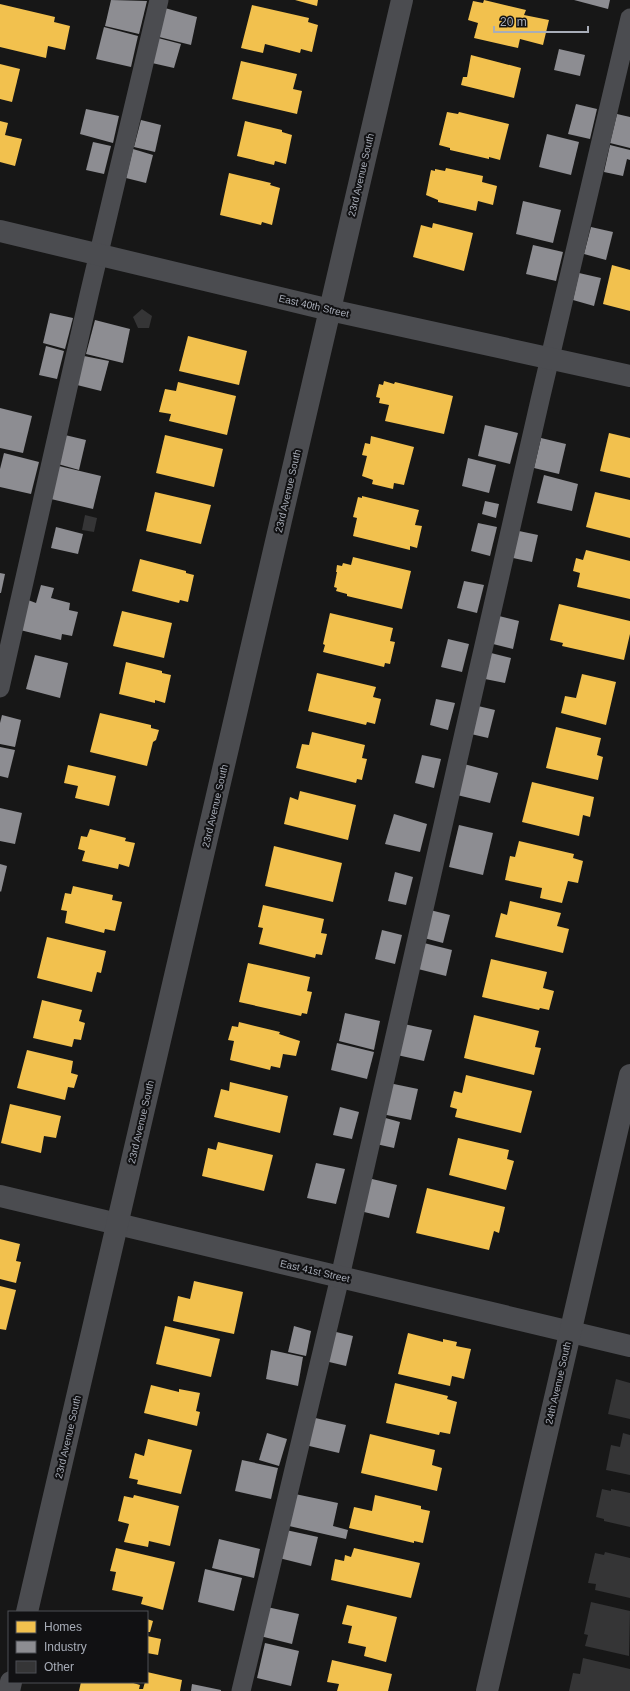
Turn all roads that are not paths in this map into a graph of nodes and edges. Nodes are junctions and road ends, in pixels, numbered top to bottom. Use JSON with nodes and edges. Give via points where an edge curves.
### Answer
{"nodes":[{"id":1,"x":158,"y":0,"type":"edge"},
{"id":2,"x":402,"y":0,"type":"edge"},
{"id":3,"x":630,"y":18,"type":"edge"},
{"id":4,"x":0,"y":231,"type":"edge"},
{"id":5,"x":98,"y":254,"type":"junction"},
{"id":6,"x":330,"y":310,"type":"junction"},
{"id":7,"x":550,"y":358,"type":"junction"},
{"id":8,"x":630,"y":376,"type":"edge"},
{"id":9,"x":0,"y":688,"type":"edge"},
{"id":10,"x":630,"y":1075,"type":"edge"},
{"id":11,"x":0,"y":1196,"type":"edge"},
{"id":12,"x":117,"y":1225,"type":"junction"},
{"id":13,"x":340,"y":1277,"type":"junction"},
{"id":14,"x":571,"y":1331,"type":"junction"},
{"id":15,"x":630,"y":1346,"type":"edge"},
{"id":16,"x":27,"y":1611,"type":"edge"},
{"id":17,"x":241,"y":1691,"type":"edge"},
{"id":18,"x":487,"y":1691,"type":"edge"}],
"edges":[{"from":1,"to":5,"type":"lane"},
{"from":2,"to":6,"type":"street","name":"23rd Avenue South"},
{"from":3,"to":7,"type":"lane"},
{"from":4,"to":5,"type":"street","name":"East 40th Street"},
{"from":5,"to":6,"type":"street","name":"East 40th Street"},
{"from":5,"to":9,"type":"lane"},
{"from":6,"to":7,"type":"street","name":"East 40th Street"},
{"from":6,"to":12,"type":"street","name":"23rd Avenue South"},
{"from":7,"to":8,"type":"street","name":"East 40th Street"},
{"from":7,"to":13,"type":"lane"},
{"from":10,"to":14,"type":"street","name":"24th Avenue South"},
{"from":11,"to":12,"type":"street","name":"East 41st Street"},
{"from":12,"to":13,"type":"street","name":"East 41st Street"},
{"from":12,"to":16,"type":"street","name":"23rd Avenue South"},
{"from":13,"to":14,"type":"street","name":"East 41st Street"},
{"from":13,"to":17,"type":"lane"},
{"from":14,"to":15,"type":"street","name":"East 41st Street"},
{"from":14,"to":18,"type":"street","name":"24th Avenue South"}]}
